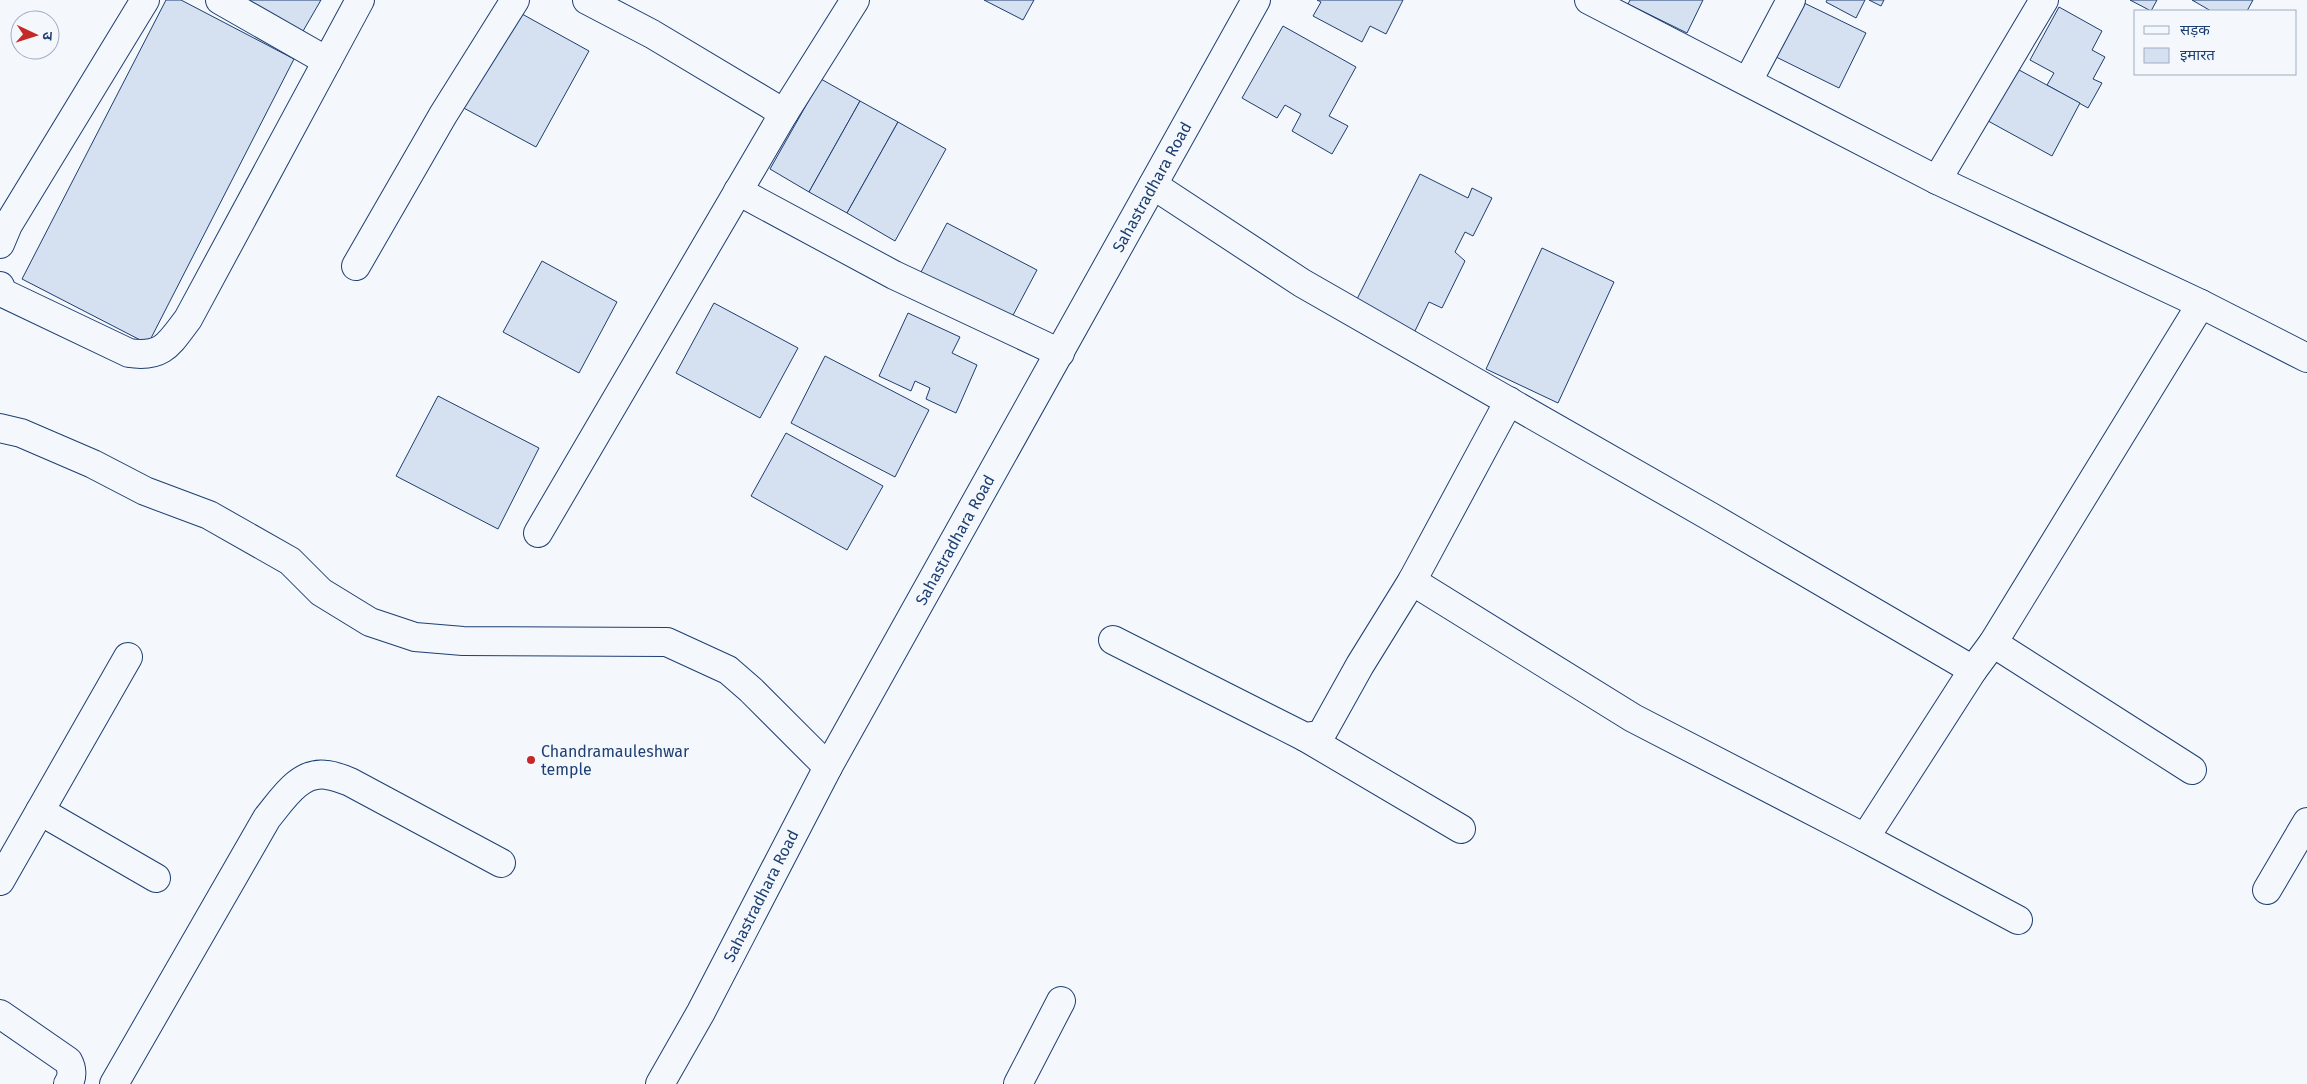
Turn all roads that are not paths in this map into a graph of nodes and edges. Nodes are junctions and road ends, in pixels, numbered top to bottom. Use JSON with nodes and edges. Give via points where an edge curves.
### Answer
{"nodes":[{"id":1,"x":145,"y":0,"type":"edge"},
{"id":2,"x":220,"y":0,"type":"edge"},
{"id":3,"x":360,"y":0,"type":"edge"},
{"id":4,"x":515,"y":0,"type":"edge"},
{"id":5,"x":587,"y":0,"type":"edge"},
{"id":6,"x":854,"y":0,"type":"edge"},
{"id":7,"x":1256,"y":0,"type":"edge"},
{"id":8,"x":1589,"y":0,"type":"edge"},
{"id":9,"x":1791,"y":0,"type":"edge"},
{"id":10,"x":2044,"y":0,"type":"edge"},
{"id":11,"x":327,"y":61,"type":"junction"},
{"id":12,"x":1748,"y":81,"type":"junction"},
{"id":13,"x":784,"y":113,"type":"junction"},
{"id":14,"x":1937,"y":180,"type":"junction"},
{"id":15,"x":1153,"y":185,"type":"junction"},
{"id":16,"x":738,"y":191,"type":"junction"},
{"id":17,"x":0,"y":244,"type":"edge"},
{"id":18,"x":356,"y":266,"type":"dead end"},
{"id":19,"x":0,"y":286,"type":"edge"},
{"id":20,"x":2201,"y":304,"type":"junction"},
{"id":21,"x":1060,"y":353,"type":"junction"},
{"id":22,"x":2307,"y":358,"type":"edge"},
{"id":23,"x":1509,"y":401,"type":"junction"},
{"id":24,"x":0,"y":428,"type":"edge"},
{"id":25,"x":538,"y":533,"type":"dead end"},
{"id":26,"x":1412,"y":581,"type":"junction"},
{"id":27,"x":1113,"y":640,"type":"dead end"},
{"id":28,"x":1993,"y":643,"type":"junction"},
{"id":29,"x":128,"y":657,"type":"dead end"},
{"id":30,"x":1973,"y":670,"type":"junction"},
{"id":31,"x":1305,"y":737,"type":"junction"},
{"id":32,"x":828,"y":767,"type":"junction"},
{"id":33,"x":2192,"y":770,"type":"dead end"},
{"id":34,"x":40,"y":811,"type":"junction"},
{"id":35,"x":2307,"y":822,"type":"edge"},
{"id":36,"x":1461,"y":829,"type":"dead end"},
{"id":37,"x":1864,"y":838,"type":"junction"},
{"id":38,"x":501,"y":862,"type":"dead end"},
{"id":39,"x":156,"y":878,"type":"dead end"},
{"id":40,"x":0,"y":881,"type":"edge"},
{"id":41,"x":2267,"y":890,"type":"dead end"},
{"id":42,"x":2018,"y":920,"type":"dead end"},
{"id":43,"x":1061,"y":1001,"type":"dead end"},
{"id":44,"x":0,"y":1014,"type":"edge"},
{"id":45,"x":68,"y":1084,"type":"edge"},
{"id":46,"x":114,"y":1084,"type":"edge"},
{"id":47,"x":660,"y":1084,"type":"edge"},
{"id":48,"x":1018,"y":1084,"type":"edge"}],
"edges":[{"from":1,"to":17,"type":"street","via":[[8,225]]},
{"from":2,"to":11,"type":"street"},
{"from":3,"to":11,"type":"street"},
{"from":4,"to":18,"type":"street","via":[[443,115]]},
{"from":5,"to":13,"type":"street","via":[[652,34]]},
{"from":6,"to":13,"type":"street"},
{"from":7,"to":15,"type":"street","name":"Sahastradhara Road"},
{"from":8,"to":12,"type":"street"},
{"from":9,"to":12,"type":"street"},
{"from":10,"to":14,"type":"street"},
{"from":11,"to":19,"type":"street","via":[[188,319],[168,346],[147,355],[128,353],[3,293]]},
{"from":12,"to":14,"type":"street"},
{"from":13,"to":16,"type":"street"},
{"from":14,"to":20,"type":"street"},
{"from":15,"to":21,"type":"street","name":"Sahastradhara Road"},
{"from":15,"to":23,"type":"street","via":[[1302,283]]},
{"from":16,"to":21,"type":"street","via":[[894,275]]},
{"from":16,"to":25,"type":"street"},
{"from":20,"to":22,"type":"street"},
{"from":20,"to":28,"type":"street"},
{"from":21,"to":32,"type":"street","name":"Sahastradhara Road"},
{"from":23,"to":26,"type":"street"},
{"from":23,"to":30,"type":"street"},
{"from":24,"to":32,"type":"street","via":[[21,433],[93,464],[144,491],[209,515],[290,561],[321,592],[370,622],[415,637],[463,641],[667,642],[728,670]]},
{"from":26,"to":31,"type":"street","via":[[1324,731],[1317,736]]},
{"from":26,"to":37,"type":"street","via":[[1633,718]]},
{"from":27,"to":31,"type":"street"},
{"from":28,"to":30,"type":"street"},
{"from":28,"to":33,"type":"street"},
{"from":29,"to":34,"type":"street"},
{"from":30,"to":37,"type":"street"},
{"from":31,"to":36,"type":"street"},
{"from":32,"to":47,"type":"street","name":"Sahastradhara Road","via":[[701,1012]]},
{"from":34,"to":39,"type":"street"},
{"from":34,"to":40,"type":"street"},
{"from":35,"to":41,"type":"street"},
{"from":37,"to":42,"type":"street"},
{"from":38,"to":46,"type":"street","via":[[350,782],[326,774],[311,775],[291,788],[266,818]]},
{"from":43,"to":48,"type":"street"},
{"from":44,"to":45,"type":"street","via":[[68,1060],[71,1072]]}]}
